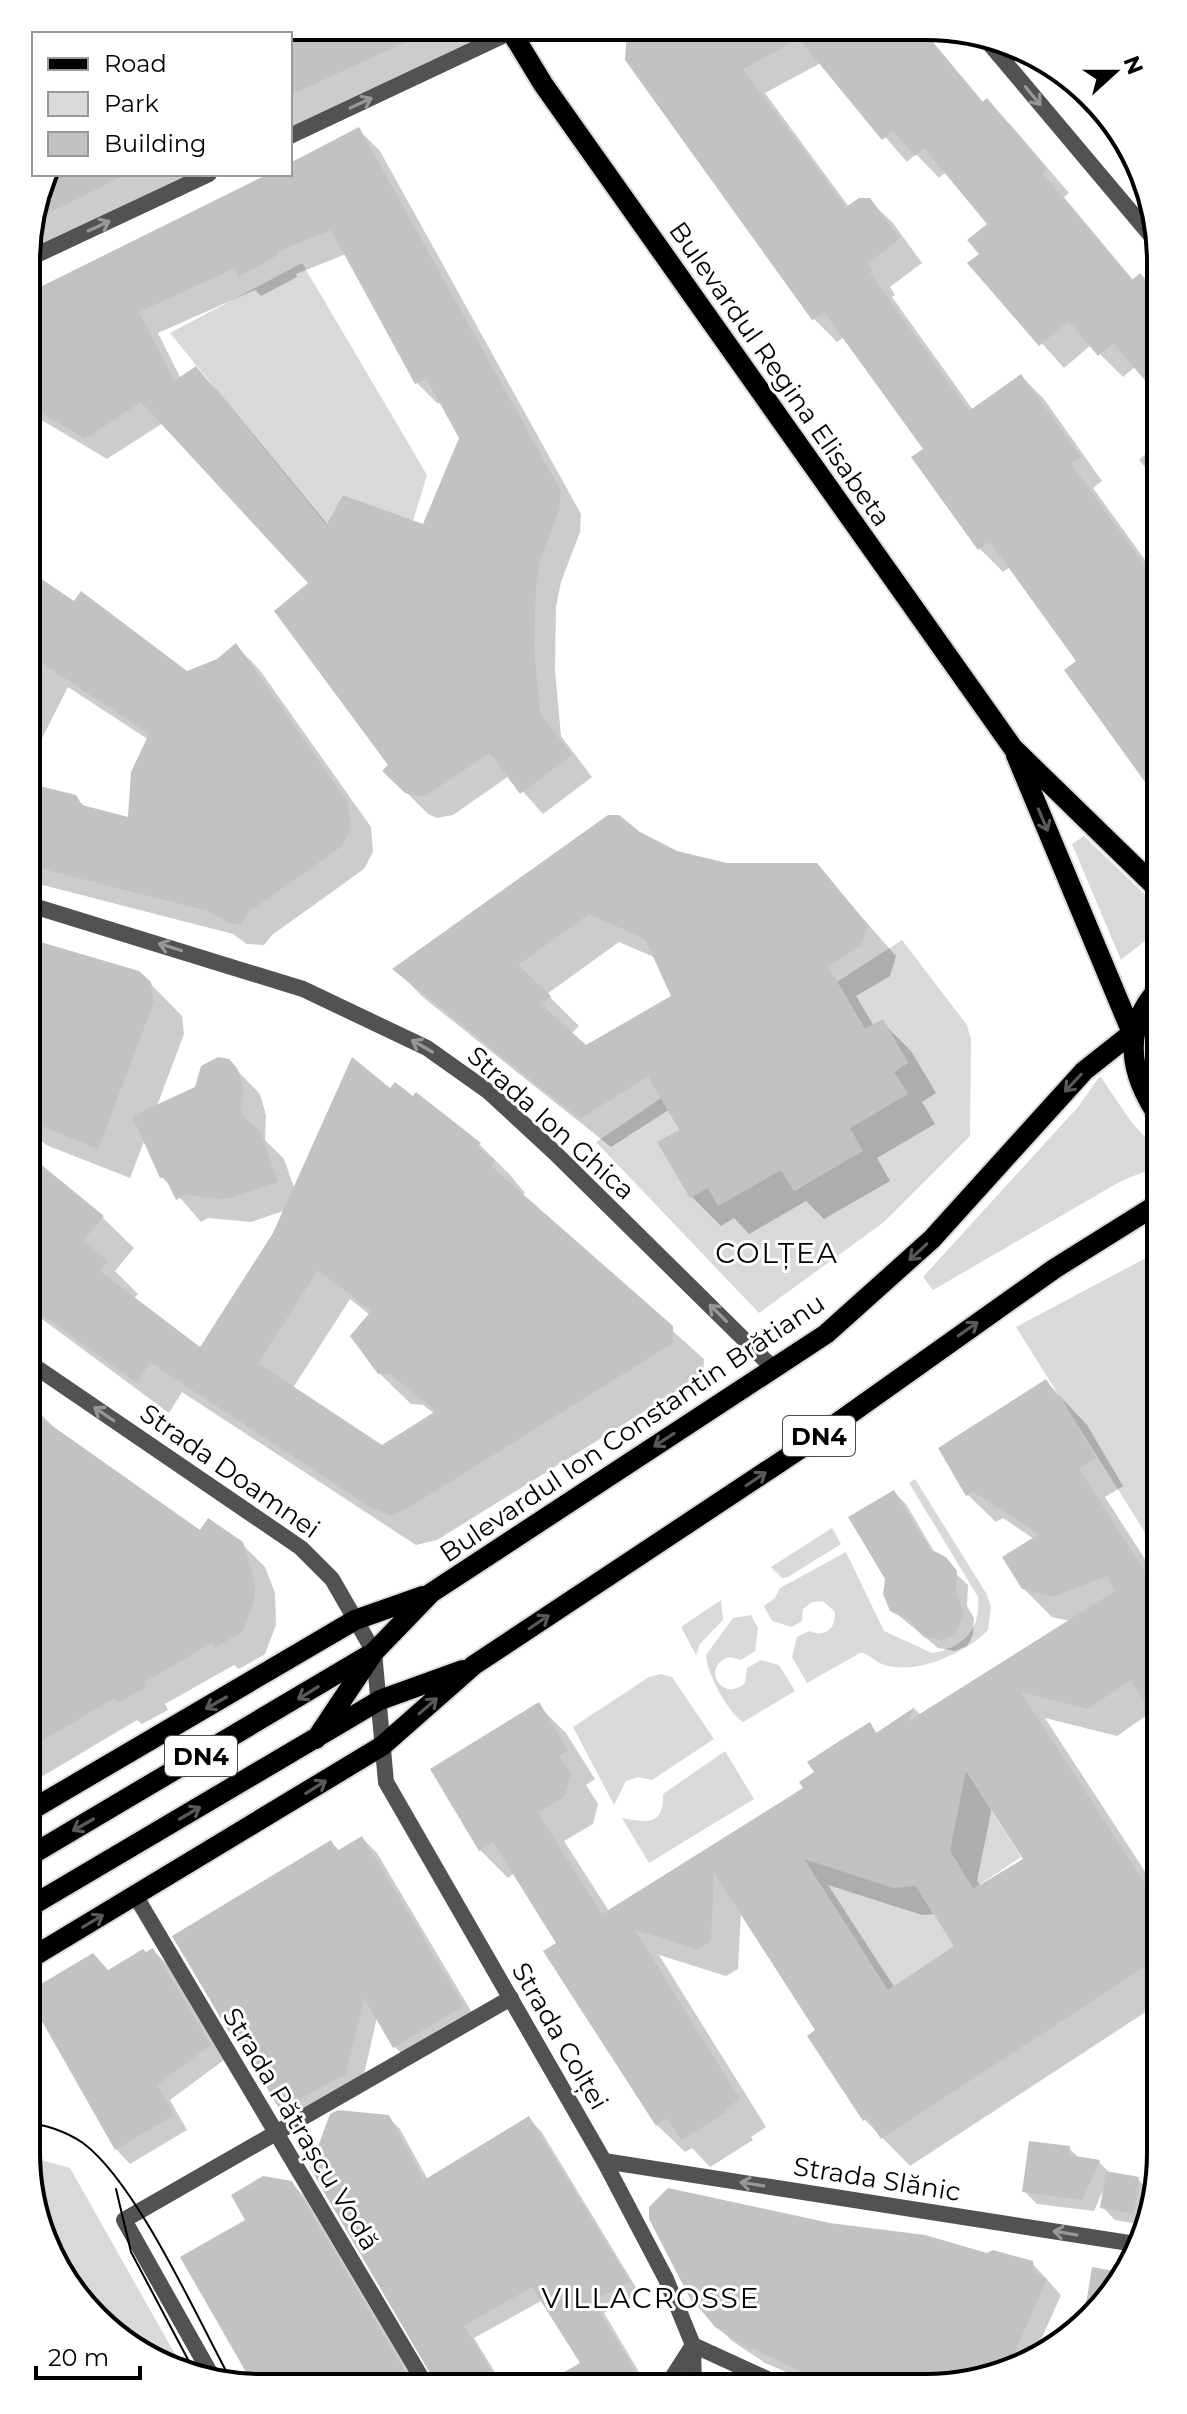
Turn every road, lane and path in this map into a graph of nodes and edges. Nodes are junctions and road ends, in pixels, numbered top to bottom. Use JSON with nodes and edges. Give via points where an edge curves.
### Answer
{"nodes":[{"id":1,"x":489,"y":40,"type":"edge"},
{"id":2,"x":516,"y":40,"type":"edge"},
{"id":3,"x":996,"y":52,"type":"edge"},
{"id":4,"x":292,"y":135,"type":"edge"},
{"id":5,"x":205,"y":176,"type":"edge"},
{"id":6,"x":1144,"y":228,"type":"edge"},
{"id":7,"x":40,"y":253,"type":"edge"},
{"id":8,"x":1013,"y":748,"type":"junction"},
{"id":9,"x":1147,"y":878,"type":"edge"},
{"id":10,"x":40,"y":908,"type":"edge"},
{"id":11,"x":1147,"y":1000,"type":"edge"},
{"id":12,"x":1132,"y":1033,"type":"junction"},
{"id":13,"x":1147,"y":1096,"type":"edge"},
{"id":14,"x":1147,"y":1211,"type":"edge"},
{"id":15,"x":773,"y":1368,"type":"junction"},
{"id":16,"x":40,"y":1370,"type":"edge"},
{"id":17,"x":431,"y":1593,"type":"junction"},
{"id":18,"x":355,"y":1620,"type":"junction"},
{"id":19,"x":374,"y":1652,"type":"junction"},
{"id":20,"x":474,"y":1665,"type":"junction"},
{"id":21,"x":380,"y":1700,"type":"junction"},
{"id":22,"x":316,"y":1739,"type":"junction"},
{"id":23,"x":382,"y":1746,"type":"junction"},
{"id":24,"x":40,"y":1805,"type":"edge"},
{"id":25,"x":40,"y":1850,"type":"edge"},
{"id":26,"x":135,"y":1895,"type":"junction"},
{"id":27,"x":40,"y":1901,"type":"edge"},
{"id":28,"x":40,"y":1953,"type":"edge"},
{"id":29,"x":511,"y":1998,"type":"junction"},
{"id":30,"x":274,"y":2134,"type":"junction"},
{"id":31,"x":604,"y":2161,"type":"junction"},
{"id":32,"x":1127,"y":2243,"type":"edge"},
{"id":33,"x":693,"y":2345,"type":"junction"},
{"id":34,"x":207,"y":2367,"type":"edge"},
{"id":35,"x":419,"y":2374,"type":"edge"},
{"id":36,"x":674,"y":2374,"type":"edge"},
{"id":37,"x":694,"y":2374,"type":"edge"},
{"id":38,"x":756,"y":2374,"type":"edge"}],
"edges":[{"from":4,"to":1,"type":"street","one_way":true},
{"from":2,"to":8,"type":"main road","name":"Bulevardul Regina Elisabeta"},
{"from":3,"to":6,"type":"street","one_way":true},
{"from":7,"to":5,"type":"street","one_way":true},
{"from":8,"to":9,"type":"main road","name":"Bulevardul Regina Elisabeta"},
{"from":8,"to":12,"type":"main road","name":"Bulevardul Regina Elisabeta","one_way":true},
{"from":15,"to":10,"type":"street","name":"Strada Ion Ghica","one_way":true,"via":[[544,1142],[489,1092],[427,1048],[303,989]]},
{"from":11,"to":12,"type":"main road","number":"DN4"},
{"from":12,"to":13,"type":"main road","name":"Bulevardul Regina Elisabeta"},
{"from":12,"to":15,"type":"main road","name":"Bulevardul Ion Constantin Brătianu","number":"DN4","one_way":true,"via":[[1084,1071],[898,1271],[826,1334]]},
{"from":20,"to":14,"type":"main road","number":"DN4","one_way":true},
{"from":15,"to":17,"type":"main road","name":"Bulevardul Ion Constantin Brătianu","number":"DN4","one_way":true},
{"from":18,"to":16,"type":"street","name":"Strada Doamnei","one_way":true,"via":[[332,1579],[301,1548]]},
{"from":17,"to":18,"type":"main road","name":"Bulevardul Ion Constantin Brătianu","number":"DN4"},
{"from":17,"to":19,"type":"main road","name":"Bulevardul Ion Constantin Brătianu","number":"DN4"},
{"from":18,"to":19,"type":"street","name":"Strada Doamnei"},
{"from":18,"to":24,"type":"main road","name":"Bulevardul Ion Constantin Brătianu","number":"DN4","one_way":true},
{"from":19,"to":21,"type":"street","name":"Strada Colței"},
{"from":19,"to":22,"type":"main road","name":"Bulevardul Ion Constantin Brătianu"},
{"from":19,"to":25,"type":"main road","name":"Bulevardul Ion Constantin Brătianu","number":"DN4","one_way":true},
{"from":20,"to":21,"type":"main road","name":"Bulevardul Ion Constantin Brătianu","number":"DN4"},
{"from":23,"to":20,"type":"main road","number":"DN4","one_way":true},
{"from":21,"to":22,"type":"main road","name":"Bulevardul Ion Constantin Brătianu","number":"DN4"},
{"from":21,"to":23,"type":"street","name":"Strada Colței"},
{"from":27,"to":22,"type":"main road","name":"Bulevardul Ion Constantin Brătianu","number":"DN4","one_way":true},
{"from":26,"to":23,"type":"main road","number":"DN4","one_way":true},
{"from":23,"to":29,"type":"street","name":"Strada Colței","via":[[386,1782]]},
{"from":28,"to":26,"type":"main road","number":"DN4","one_way":true},
{"from":26,"to":30,"type":"street","name":"Strada Pătrașcu Vodă"},
{"from":29,"to":30,"type":"street"},
{"from":29,"to":31,"type":"street","name":"Strada Colței"},
{"from":30,"to":34,"type":"street","via":[[124,2220]]},
{"from":30,"to":35,"type":"street","name":"Strada Pătrașcu Vodă"},
{"from":32,"to":31,"type":"street","name":"Strada Slănic","one_way":true},
{"from":31,"to":33,"type":"street","name":"Strada Colței","via":[[666,2279]]},
{"from":33,"to":36,"type":"street"},
{"from":33,"to":37,"type":"street"},
{"from":33,"to":38,"type":"street"}]}
